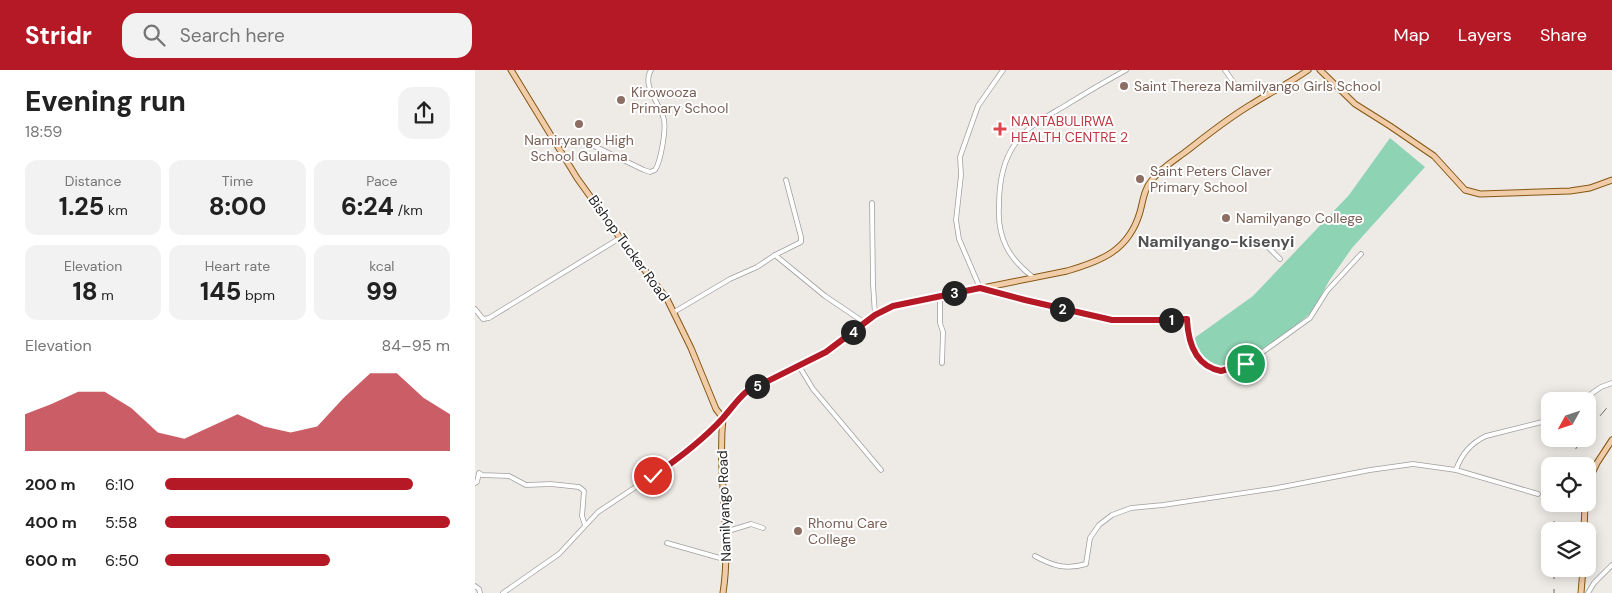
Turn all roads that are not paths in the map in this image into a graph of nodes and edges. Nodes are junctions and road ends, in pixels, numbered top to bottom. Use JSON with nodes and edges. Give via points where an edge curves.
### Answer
{"nodes":[{"id":1,"x":511,"y":70,"type":"edge"},
{"id":2,"x":651,"y":70,"type":"edge"},
{"id":3,"x":1003,"y":70,"type":"edge"},
{"id":4,"x":1126,"y":70,"type":"edge"},
{"id":5,"x":1225,"y":70,"type":"edge"},
{"id":6,"x":1308,"y":70,"type":"edge"},
{"id":7,"x":1320,"y":70,"type":"edge"},
{"id":8,"x":1234,"y":83,"type":"dead end"},
{"id":9,"x":553,"y":140,"type":"junction"},
{"id":10,"x":786,"y":180,"type":"dead end"},
{"id":11,"x":1612,"y":180,"type":"edge"},
{"id":12,"x":872,"y":203,"type":"dead end"},
{"id":13,"x":620,"y":238,"type":"junction"},
{"id":14,"x":1269,"y":248,"type":"dead end"},
{"id":15,"x":1361,"y":254,"type":"dead end"},
{"id":16,"x":775,"y":255,"type":"junction"},
{"id":17,"x":1280,"y":259,"type":"dead end"},
{"id":18,"x":1034,"y":278,"type":"junction"},
{"id":19,"x":980,"y":288,"type":"junction"},
{"id":20,"x":940,"y":296,"type":"junction"},
{"id":21,"x":475,"y":309,"type":"edge"},
{"id":22,"x":674,"y":312,"type":"junction"},
{"id":23,"x":875,"y":315,"type":"junction"},
{"id":24,"x":865,"y":323,"type":"junction"},
{"id":25,"x":942,"y":363,"type":"dead end"},
{"id":26,"x":799,"y":366,"type":"junction"},
{"id":27,"x":1612,"y":383,"type":"edge"},
{"id":28,"x":1594,"y":392,"type":"edge"},
{"id":29,"x":723,"y":418,"type":"junction"},
{"id":30,"x":1541,"y":422,"type":"edge"},
{"id":31,"x":1612,"y":440,"type":"edge"},
{"id":32,"x":1596,"y":465,"type":"edge"},
{"id":33,"x":881,"y":470,"type":"dead end"},
{"id":34,"x":1456,"y":470,"type":"junction"},
{"id":35,"x":475,"y":483,"type":"edge"},
{"id":36,"x":1538,"y":494,"type":"dead end"},
{"id":37,"x":585,"y":525,"type":"junction"},
{"id":38,"x":763,"y":528,"type":"dead end"},
{"id":39,"x":725,"y":532,"type":"junction"},
{"id":40,"x":667,"y":543,"type":"dead end"},
{"id":41,"x":1035,"y":556,"type":"dead end"},
{"id":42,"x":727,"y":560,"type":"junction"},
{"id":43,"x":1612,"y":565,"type":"edge"},
{"id":44,"x":1582,"y":577,"type":"edge"},
{"id":45,"x":475,"y":586,"type":"edge"},
{"id":46,"x":480,"y":593,"type":"edge"},
{"id":47,"x":503,"y":593,"type":"edge"},
{"id":48,"x":723,"y":593,"type":"edge"},
{"id":49,"x":1581,"y":593,"type":"edge"},
{"id":50,"x":1588,"y":593,"type":"edge"}],
"edges":[{"from":1,"to":9,"type":"main road","name":"Bishop Tucker Road"},
{"from":2,"to":9,"type":"street","via":[[648,82],[665,125],[655,170],[644,170],[592,145]]},
{"from":3,"to":19,"type":"street","via":[[977,106],[959,156],[961,175],[956,220],[959,238]]},
{"from":4,"to":18,"type":"street","via":[[1041,120],[1015,142],[1010,151],[999,187],[1001,237],[1006,248]]},
{"from":5,"to":8,"type":"street"},
{"from":6,"to":18,"type":"main road","via":[[1249,106],[1156,175],[1148,185],[1134,228],[1118,248],[1093,264]]},
{"from":7,"to":11,"type":"main road","via":[[1355,104],[1434,156],[1465,190],[1480,194],[1570,191]]},
{"from":9,"to":13,"type":"main road","name":"Bishop Tucker Road"},
{"from":10,"to":16,"type":"street","via":[[802,240]]},
{"from":12,"to":23,"type":"street"},
{"from":13,"to":21,"type":"street","via":[[489,318],[483,319]]},
{"from":13,"to":22,"type":"main road","name":"Bishop Tucker Road"},
{"from":14,"to":17,"type":"street"},
{"from":15,"to":19,"type":"street","via":[[1327,290],[1310,318],[1250,362],[1223,371],[1195,355],[1187,319],[1112,320]]},
{"from":16,"to":22,"type":"street"},
{"from":16,"to":24,"type":"street","via":[[825,296]]},
{"from":18,"to":19,"type":"main road"},
{"from":19,"to":20,"type":"main road"},
{"from":20,"to":23,"type":"main road","via":[[893,306]]},
{"from":20,"to":25,"type":"street"},
{"from":22,"to":29,"type":"main road","name":"Bishop Tucker Road","via":[[716,409]]},
{"from":23,"to":24,"type":"main road"},
{"from":24,"to":26,"type":"main road"},
{"from":26,"to":29,"type":"main road","via":[[746,392]]},
{"from":26,"to":33,"type":"street","via":[[813,389]]},
{"from":27,"to":28,"type":"street"},
{"from":29,"to":37,"type":"street","via":[[675,461],[607,505]]},
{"from":29,"to":39,"type":"main road","name":"Namilyango Road"},
{"from":30,"to":34,"type":"street","via":[[1477,440],[1459,460]]},
{"from":31,"to":32,"type":"main road"},
{"from":34,"to":36,"type":"street"},
{"from":34,"to":41,"type":"street","via":[[1413,464],[1277,488],[1131,508],[1112,515],[1099,525],[1090,538],[1086,564],[1052,566]]},
{"from":35,"to":37,"type":"street","via":[[479,473],[509,476],[526,485],[579,487],[583,491]]},
{"from":37,"to":47,"type":"street","via":[[559,554]]},
{"from":38,"to":39,"type":"street","via":[[751,524]]},
{"from":39,"to":42,"type":"main road","name":"Namilyango Road"},
{"from":40,"to":42,"type":"street"},
{"from":42,"to":48,"type":"main road","name":"Namilyango Road"},
{"from":43,"to":50,"type":"street"},
{"from":44,"to":49,"type":"main road"},
{"from":45,"to":46,"type":"street"}]}
